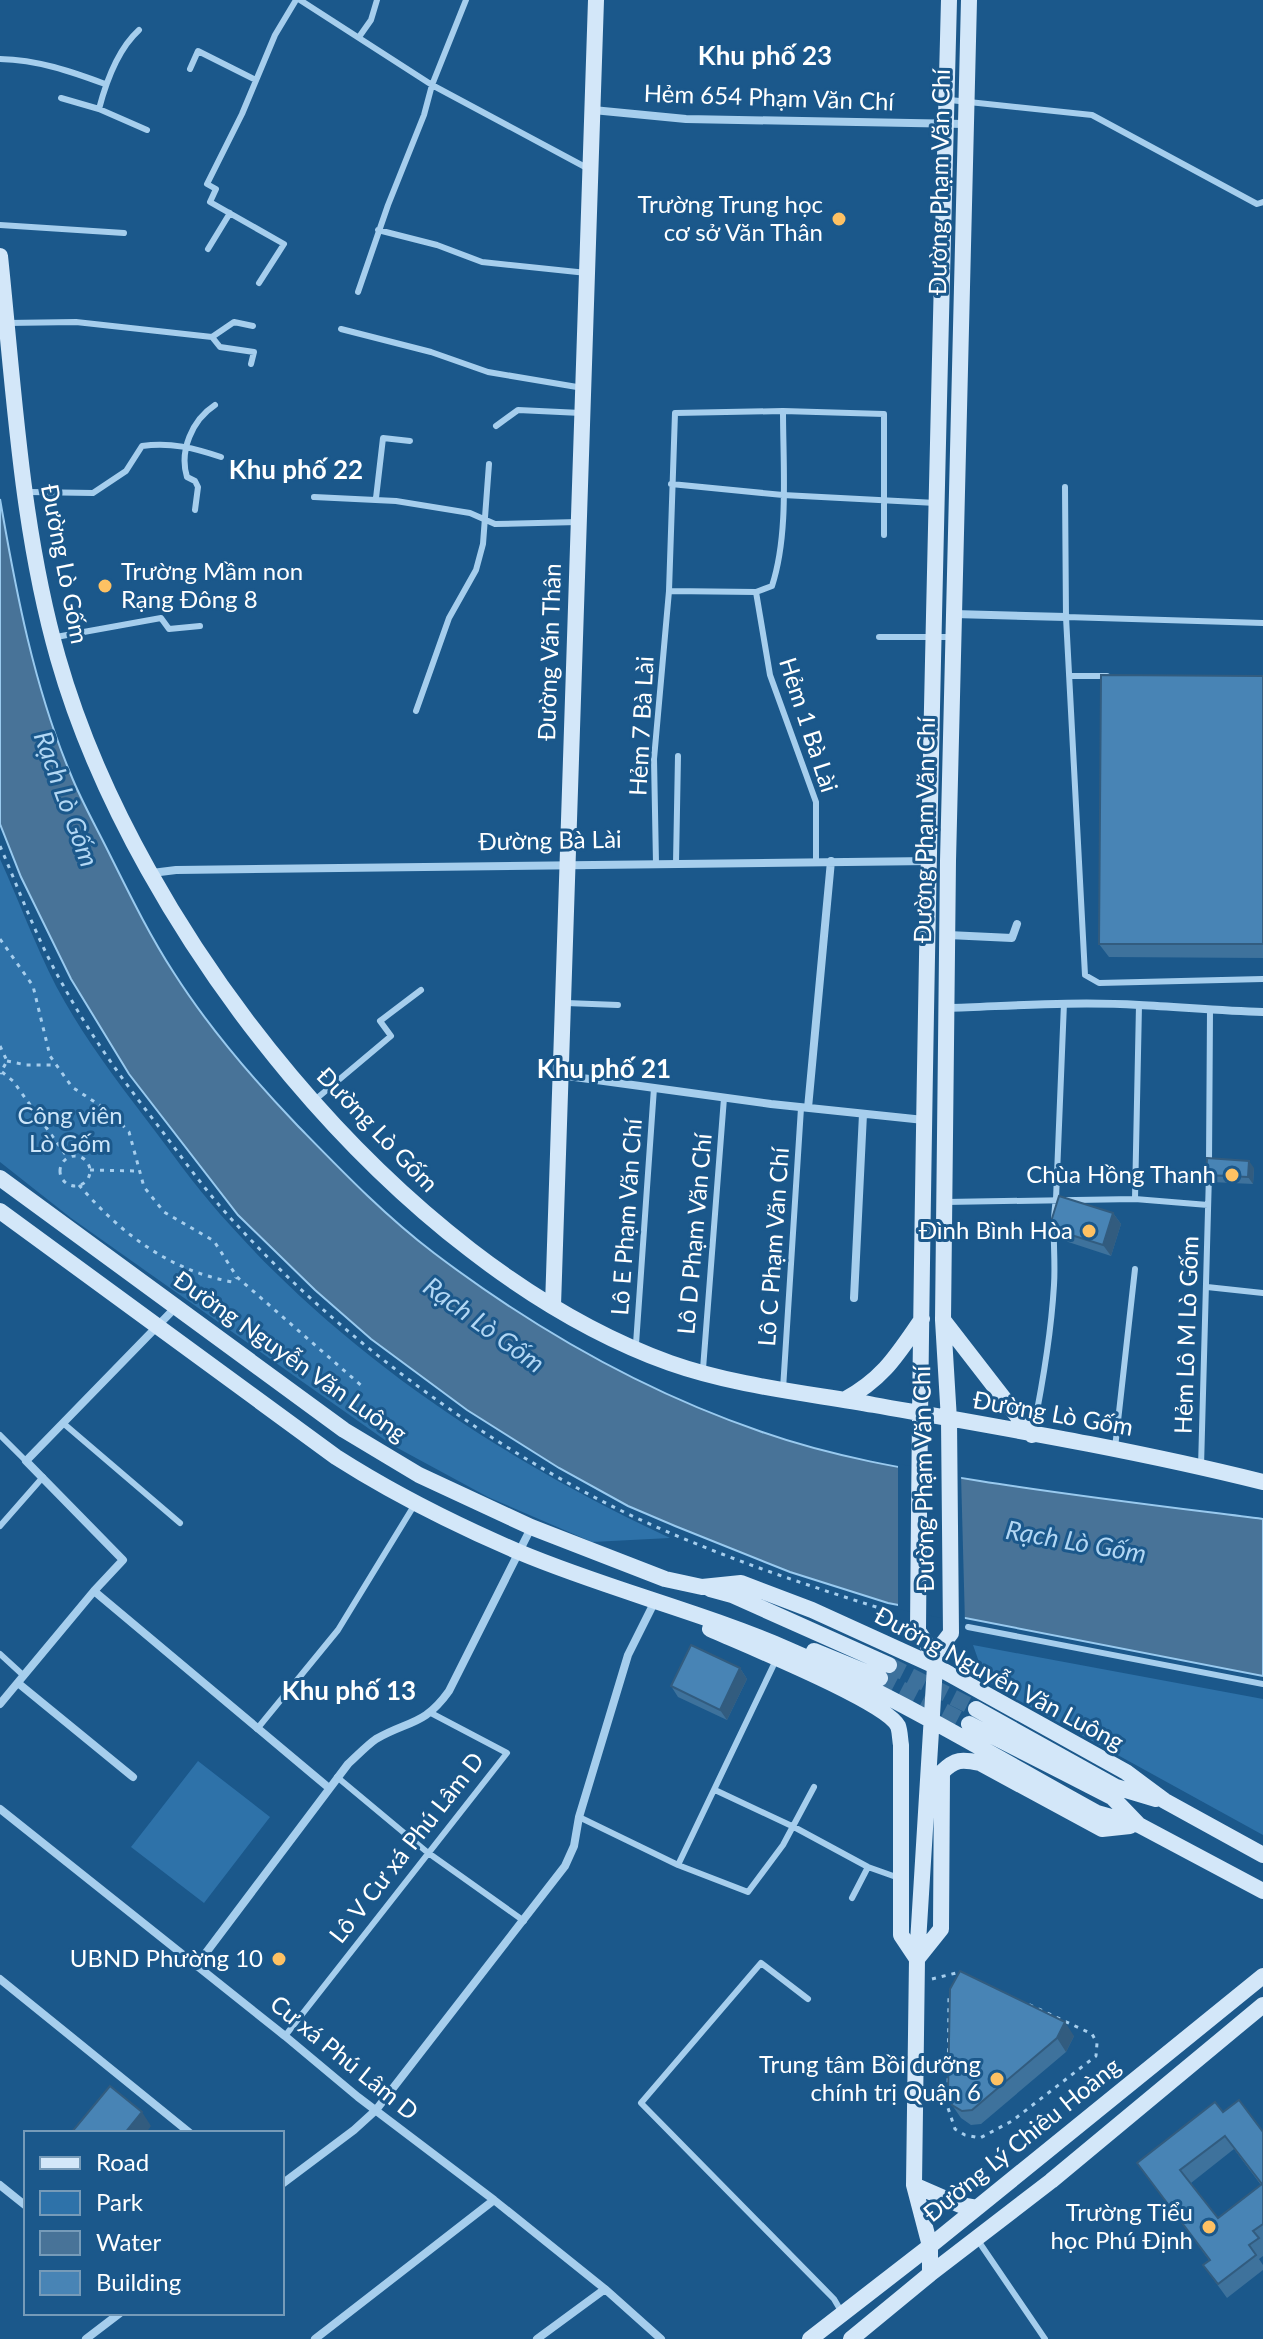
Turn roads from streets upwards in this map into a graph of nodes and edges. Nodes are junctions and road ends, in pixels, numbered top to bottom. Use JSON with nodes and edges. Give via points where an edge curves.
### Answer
{"nodes":[{"id":1,"x":596,"y":0,"type":"edge"},
{"id":2,"x":949,"y":0,"type":"edge"},
{"id":3,"x":969,"y":0,"type":"edge"},
{"id":4,"x":592,"y":110,"type":"junction"},
{"id":5,"x":946,"y":123,"type":"junction"},
{"id":6,"x":965,"y":124,"type":"junction"},
{"id":7,"x":0,"y":256,"type":"edge"},
{"id":8,"x":954,"y":614,"type":"junction"},
{"id":9,"x":1066,"y":617,"type":"road end"},
{"id":10,"x":831,"y":861,"type":"junction"},
{"id":11,"x":931,"y":861,"type":"junction"},
{"id":12,"x":948,"y":861,"type":"junction"},
{"id":13,"x":569,"y":865,"type":"junction"},
{"id":14,"x":152,"y":873,"type":"junction"},
{"id":15,"x":1017,"y":924,"type":"dead end"},
{"id":16,"x":948,"y":935,"type":"junction"},
{"id":17,"x":947,"y":1008,"type":"junction"},
{"id":18,"x":1263,"y":1012,"type":"edge"},
{"id":19,"x":560,"y":1075,"type":"junction"},
{"id":20,"x":804,"y":1108,"type":"junction"},
{"id":21,"x":863,"y":1114,"type":"junction"},
{"id":22,"x":924,"y":1120,"type":"junction"},
{"id":23,"x":0,"y":1178,"type":"edge"},
{"id":24,"x":0,"y":1211,"type":"edge"},
{"id":25,"x":854,"y":1298,"type":"dead end"},
{"id":26,"x":553,"y":1306,"type":"junction"},
{"id":27,"x":176,"y":1307,"type":"junction"},
{"id":28,"x":922,"y":1319,"type":"junction"},
{"id":29,"x":943,"y":1320,"type":"junction"},
{"id":30,"x":157,"y":1326,"type":"junction"},
{"id":31,"x":844,"y":1400,"type":"junction"},
{"id":32,"x":921,"y":1413,"type":"junction"},
{"id":33,"x":949,"y":1420,"type":"junction"},
{"id":34,"x":1032,"y":1435,"type":"junction"},
{"id":35,"x":1263,"y":1482,"type":"edge"},
{"id":36,"x":531,"y":1527,"type":"junction"},
{"id":37,"x":520,"y":1553,"type":"junction"},
{"id":38,"x":702,"y":1587,"type":"junction"},
{"id":39,"x":94,"y":1591,"type":"junction"},
{"id":40,"x":655,"y":1601,"type":"junction"},
{"id":41,"x":691,"y":1611,"type":"junction"},
{"id":42,"x":935,"y":1661,"type":"junction"},
{"id":43,"x":21,"y":1680,"type":"junction"},
{"id":44,"x":0,"y":1704,"type":"edge"},
{"id":45,"x":932,"y":1722,"type":"junction"},
{"id":46,"x":133,"y":1777,"type":"dead end"},
{"id":47,"x":329,"y":1788,"type":"junction"},
{"id":48,"x":1165,"y":1801,"type":"junction"},
{"id":49,"x":0,"y":1809,"type":"edge"},
{"id":50,"x":1139,"y":1825,"type":"junction"},
{"id":51,"x":1263,"y":1855,"type":"edge"},
{"id":52,"x":1263,"y":1891,"type":"edge"},
{"id":53,"x":917,"y":1959,"type":"junction"},
{"id":54,"x":196,"y":1966,"type":"junction"},
{"id":55,"x":1263,"y":1976,"type":"edge"},
{"id":56,"x":0,"y":1979,"type":"edge"},
{"id":57,"x":1263,"y":2005,"type":"edge"},
{"id":58,"x":376,"y":2110,"type":"junction"},
{"id":59,"x":188,"y":2131,"type":"edge"},
{"id":60,"x":284,"y":2182,"type":"edge"},
{"id":61,"x":0,"y":2185,"type":"edge"},
{"id":62,"x":914,"y":2185,"type":"junction"},
{"id":63,"x":494,"y":2200,"type":"junction"},
{"id":64,"x":24,"y":2204,"type":"edge"},
{"id":65,"x":977,"y":2208,"type":"junction"},
{"id":66,"x":930,"y":2246,"type":"junction"},
{"id":67,"x":930,"y":2274,"type":"junction"},
{"id":68,"x":605,"y":2289,"type":"junction"},
{"id":69,"x":117,"y":2315,"type":"edge"},
{"id":70,"x":86,"y":2339,"type":"edge"},
{"id":71,"x":315,"y":2339,"type":"edge"},
{"id":72,"x":537,"y":2339,"type":"edge"},
{"id":73,"x":661,"y":2339,"type":"edge"},
{"id":74,"x":810,"y":2339,"type":"edge"},
{"id":75,"x":851,"y":2339,"type":"edge"}],
"edges":[{"from":1,"to":4,"type":"main road","name":"Đường Văn Thân"},
{"from":2,"to":5,"type":"main road","name":"Đường Phạm Văn Chí"},
{"from":3,"to":6,"type":"main road","name":"Đường Phạm Văn Chí"},
{"from":4,"to":5,"type":"street","name":"Hẻm 654 Phạm Văn Chí","via":[[686,119]]},
{"from":4,"to":13,"type":"main road","name":"Đường Văn Thân"},
{"from":5,"to":6,"type":"street","name":"Hẻm 654 Phạm Văn Chí"},
{"from":5,"to":11,"type":"main road","name":"Đường Phạm Văn Chí"},
{"from":6,"to":8,"type":"main road","name":"Đường Phạm Văn Chí"},
{"from":7,"to":14,"type":"main road","name":"Đường Lò Gốm","via":[[25,492],[53,637],[91,755]]},
{"from":8,"to":9,"type":"street"},
{"from":8,"to":12,"type":"main road","name":"Đường Phạm Văn Chí"},
{"from":10,"to":11,"type":"street","name":"Đường Bà Lài"},
{"from":10,"to":13,"type":"street","name":"Đường Bà Lài"},
{"from":10,"to":20,"type":"street"},
{"from":11,"to":12,"type":"main road","name":"Đường Bà Lài"},
{"from":11,"to":22,"type":"main road","name":"Đường Phạm Văn Chí"},
{"from":12,"to":16,"type":"main road","name":"Đường Phạm Văn Chí"},
{"from":13,"to":14,"type":"street","name":"Đường Bà Lài"},
{"from":13,"to":19,"type":"main road","name":"Đường Văn Thân"},
{"from":14,"to":26,"type":"main road","name":"Đường Lò Gốm","via":[[220,983],[354,1146],[439,1225]]},
{"from":15,"to":16,"type":"street","via":[[1012,938]]},
{"from":16,"to":17,"type":"main road","name":"Đường Phạm Văn Chí"},
{"from":17,"to":18,"type":"street","via":[[1064,1003]]},
{"from":17,"to":29,"type":"main road","name":"Đường Phạm Văn Chí"},
{"from":19,"to":20,"type":"street"},
{"from":19,"to":26,"type":"main road","name":"Đường Văn Thân"},
{"from":20,"to":21,"type":"street"},
{"from":21,"to":22,"type":"street"},
{"from":21,"to":25,"type":"street"},
{"from":22,"to":28,"type":"main road","name":"Đường Phạm Văn Chí"},
{"from":23,"to":27,"type":"main road","name":"Đường Nguyễn Văn Luông"},
{"from":24,"to":30,"type":"main road","name":"Đường Nguyễn Văn Luông"},
{"from":26,"to":31,"type":"main road","name":"Đường Lò Gốm","via":[[636,1348],[702,1373]]},
{"from":27,"to":30,"type":"street"},
{"from":27,"to":36,"type":"main road","name":"Đường Nguyễn Văn Luông","via":[[344,1430],[419,1475]]},
{"from":28,"to":31,"type":"main road","via":[[889,1367]]},
{"from":28,"to":32,"type":"main road","name":"Đường Phạm Văn Chí"},
{"from":29,"to":33,"type":"main road","name":"Đường Phạm Văn Chí"},
{"from":29,"to":34,"type":"main road"},
{"from":30,"to":37,"type":"main road","name":"Đường Nguyễn Văn Luông","via":[[336,1457],[415,1504]]},
{"from":30,"to":39,"type":"street","via":[[26,1461],[123,1560]]},
{"from":31,"to":32,"type":"main road","name":"Đường Lò Gốm"},
{"from":32,"to":33,"type":"main road","name":"Đường Lò Gốm"},
{"from":32,"to":42,"type":"main road","name":"Đường Phạm Văn Chí","via":[[918,1631]]},
{"from":33,"to":34,"type":"main road","name":"Đường Lò Gốm"},
{"from":33,"to":42,"type":"main road","name":"Đường Phạm Văn Chí","via":[[951,1633]]},
{"from":34,"to":35,"type":"main road","name":"Đường Lò Gốm"},
{"from":36,"to":37,"type":"street"},
{"from":36,"to":38,"type":"main road","name":"Đường Nguyễn Văn Luông","via":[[665,1579]]},
{"from":37,"to":40,"type":"main road","name":"Đường Nguyễn Văn Luông"},
{"from":37,"to":47,"type":"street","via":[[449,1691],[431,1713],[376,1739]]},
{"from":38,"to":41,"type":"main road","via":[[732,1595],[885,1671],[720,1615]]},
{"from":38,"to":42,"type":"main road","name":"Đường Nguyễn Văn Luông","via":[[741,1583]]},
{"from":39,"to":43,"type":"street"},
{"from":39,"to":47,"type":"street"},
{"from":40,"to":41,"type":"main road","name":"Đường Nguyễn Văn Luông"},
{"from":40,"to":58,"type":"street","via":[[628,1655],[565,1866]]},
{"from":41,"to":45,"type":"main road","name":"Đường Nguyễn Văn Luông","via":[[828,1668]]},
{"from":41,"to":53,"type":"main road","via":[[710,1629],[831,1683],[898,1726],[901,1935]]},
{"from":42,"to":45,"type":"main road"},
{"from":42,"to":48,"type":"main road","name":"Đường Nguyễn Văn Luông","via":[[1126,1772]]},
{"from":43,"to":44,"type":"street"},
{"from":43,"to":46,"type":"street"},
{"from":45,"to":50,"type":"main road","name":"Đường Nguyễn Văn Luông","via":[[1097,1813]]},
{"from":45,"to":53,"type":"main road"},
{"from":47,"to":54,"type":"street"},
{"from":48,"to":50,"type":"main road","via":[[1116,1787],[973,1717],[1112,1797]]},
{"from":48,"to":51,"type":"main road","name":"Đường Nguyễn Văn Luông"},
{"from":49,"to":54,"type":"street","name":"Cư xá Phú Lâm D"},
{"from":50,"to":52,"type":"main road","name":"Đường Nguyễn Văn Luông"},
{"from":50,"to":53,"type":"main road","via":[[1102,1829],[980,1763],[953,1762],[942,1772],[941,1929]]},
{"from":53,"to":62,"type":"main road"},
{"from":54,"to":58,"type":"street","name":"Cư xá Phú Lâm D"},
{"from":55,"to":65,"type":"main road","name":"Đường Lý Chiêu Hoàng"},
{"from":56,"to":59,"type":"street"},
{"from":57,"to":67,"type":"main road","name":"Đường Lý Chiêu Hoàng"},
{"from":58,"to":60,"type":"street"},
{"from":58,"to":63,"type":"street","name":"Cư xá Phú Lâm D"},
{"from":61,"to":64,"type":"street"},
{"from":62,"to":65,"type":"main road"},
{"from":62,"to":66,"type":"main road"},
{"from":63,"to":68,"type":"street","name":"Cư xá Phú Lâm D"},
{"from":63,"to":71,"type":"street"},
{"from":65,"to":66,"type":"main road","name":"Đường Lý Chiêu Hoàng"},
{"from":66,"to":67,"type":"main road"},
{"from":66,"to":74,"type":"main road","name":"Đường Lý Chiêu Hoàng"},
{"from":67,"to":75,"type":"main road","name":"Đường Lý Chiêu Hoàng"},
{"from":68,"to":72,"type":"street"},
{"from":68,"to":73,"type":"street","name":"Cư xá Phú Lâm D"},
{"from":69,"to":70,"type":"street"}]}
